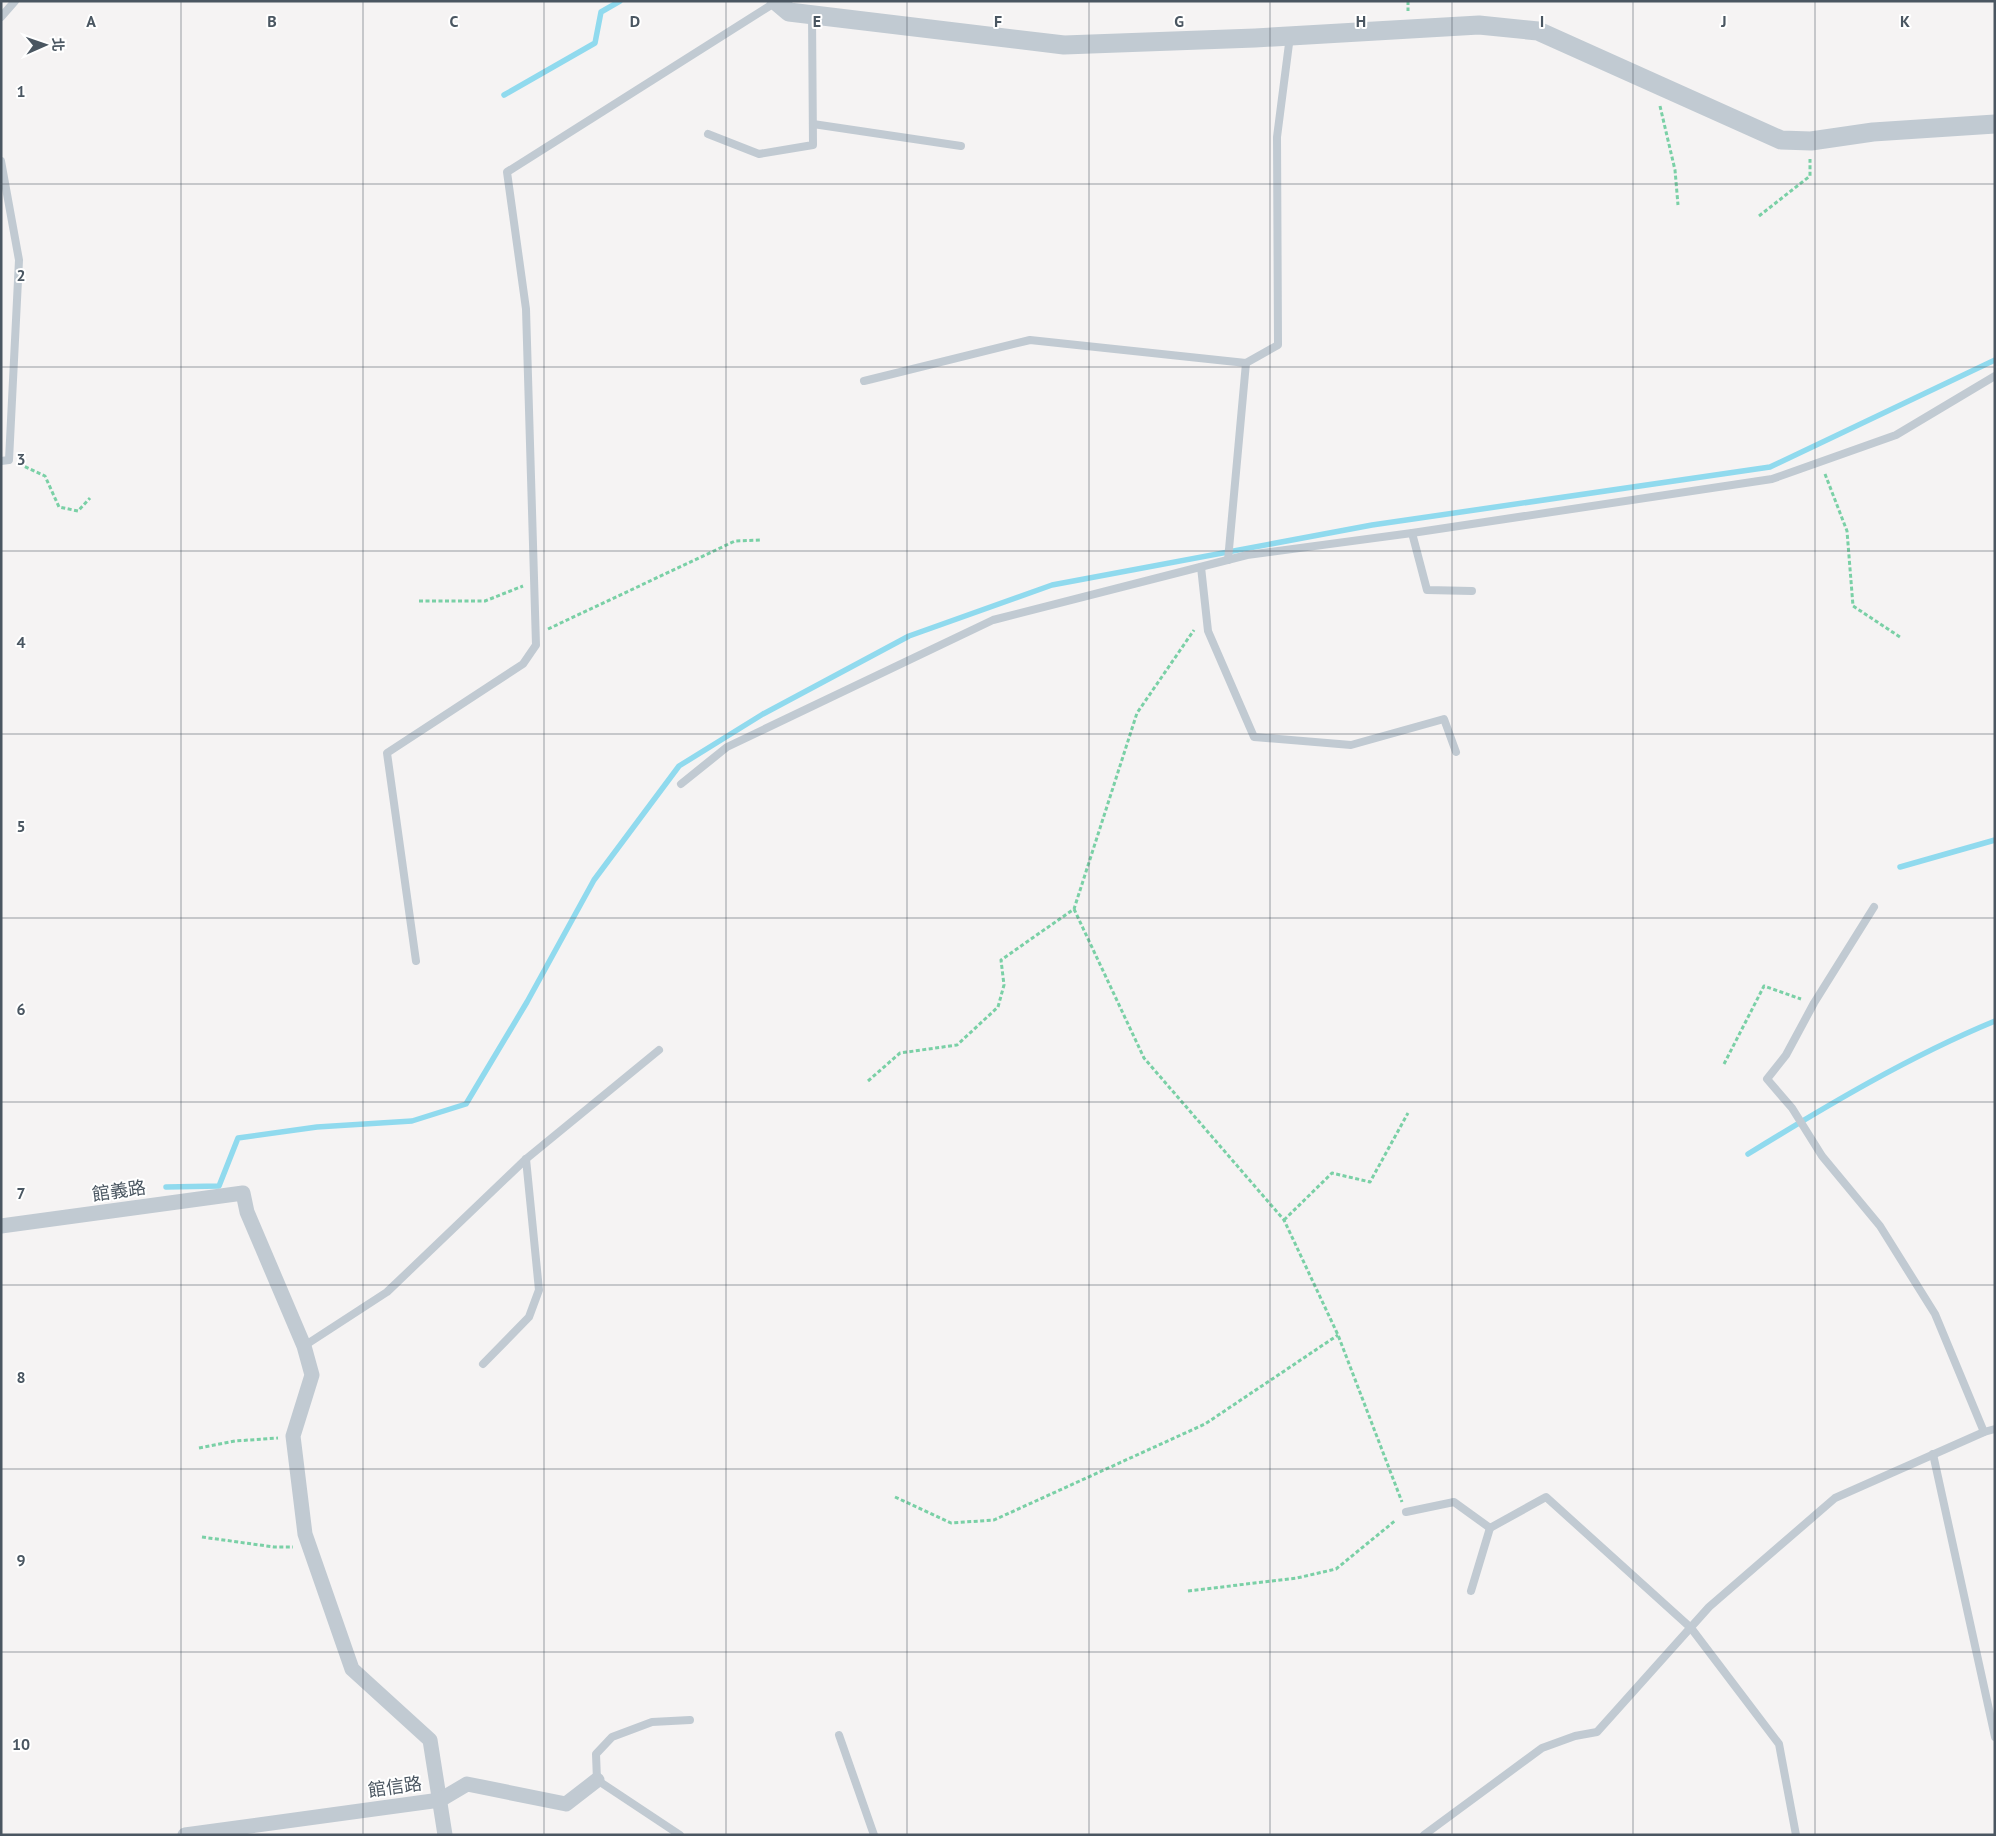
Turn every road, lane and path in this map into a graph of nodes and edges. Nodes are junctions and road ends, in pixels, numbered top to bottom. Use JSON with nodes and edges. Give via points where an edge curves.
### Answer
{"nodes":[{"id":1,"x":15,"y":1,"type":"edge"},
{"id":2,"x":776,"y":1,"type":"edge"},
{"id":3,"x":812,"y":15,"type":"junction"},
{"id":4,"x":1,"y":17,"type":"edge"},
{"id":5,"x":1290,"y":36,"type":"junction"},
{"id":6,"x":1655,"y":84,"type":"junction"},
{"id":7,"x":813,"y":124,"type":"junction"},
{"id":8,"x":1995,"y":124,"type":"edge"},
{"id":9,"x":708,"y":134,"type":"dead end"},
{"id":10,"x":1811,"y":141,"type":"junction"},
{"id":11,"x":961,"y":146,"type":"dead end"},
{"id":12,"x":1,"y":161,"type":"edge"},
{"id":13,"x":1678,"y":205,"type":"dead end"},
{"id":14,"x":1759,"y":216,"type":"dead end"},
{"id":15,"x":1246,"y":363,"type":"junction"},
{"id":16,"x":1995,"y":376,"type":"edge"},
{"id":17,"x":864,"y":381,"type":"dead end"},
{"id":18,"x":5,"y":460,"type":"edge"},
{"id":19,"x":1820,"y":462,"type":"junction"},
{"id":20,"x":90,"y":498,"type":"dead end"},
{"id":21,"x":1412,"y":533,"type":"junction"},
{"id":22,"x":760,"y":540,"type":"dead end"},
{"id":23,"x":1228,"y":560,"type":"junction"},
{"id":24,"x":1201,"y":567,"type":"junction"},
{"id":25,"x":534,"y":582,"type":"junction"},
{"id":26,"x":1472,"y":591,"type":"dead end"},
{"id":27,"x":419,"y":601,"type":"dead end"},
{"id":28,"x":1206,"y":613,"type":"junction"},
{"id":29,"x":536,"y":634,"type":"junction"},
{"id":30,"x":1900,"y":637,"type":"dead end"},
{"id":31,"x":1456,"y":752,"type":"dead end"},
{"id":32,"x":681,"y":784,"type":"dead end"},
{"id":33,"x":1874,"y":907,"type":"dead end"},
{"id":34,"x":1074,"y":909,"type":"junction"},
{"id":35,"x":416,"y":961,"type":"dead end"},
{"id":36,"x":1814,"y":1003,"type":"junction"},
{"id":37,"x":659,"y":1050,"type":"dead end"},
{"id":38,"x":1724,"y":1064,"type":"dead end"},
{"id":39,"x":868,"y":1081,"type":"dead end"},
{"id":40,"x":1408,"y":1113,"type":"dead end"},
{"id":41,"x":526,"y":1159,"type":"junction"},
{"id":42,"x":1284,"y":1220,"type":"junction"},
{"id":43,"x":1,"y":1226,"type":"edge"},
{"id":44,"x":1338,"y":1335,"type":"junction"},
{"id":45,"x":304,"y":1346,"type":"junction"},
{"id":46,"x":483,"y":1364,"type":"dead end"},
{"id":47,"x":1995,"y":1429,"type":"edge"},
{"id":48,"x":1984,"y":1432,"type":"junction"},
{"id":49,"x":293,"y":1436,"type":"junction"},
{"id":50,"x":199,"y":1448,"type":"dead end"},
{"id":51,"x":1934,"y":1454,"type":"junction"},
{"id":52,"x":895,"y":1497,"type":"dead end"},
{"id":53,"x":1406,"y":1512,"type":"junction"},
{"id":54,"x":1490,"y":1528,"type":"junction"},
{"id":55,"x":202,"y":1537,"type":"dead end"},
{"id":56,"x":309,"y":1546,"type":"junction"},
{"id":57,"x":1188,"y":1591,"type":"dead end"},
{"id":58,"x":1471,"y":1592,"type":"dead end"},
{"id":59,"x":1691,"y":1628,"type":"junction"},
{"id":60,"x":690,"y":1720,"type":"dead end"},
{"id":61,"x":839,"y":1735,"type":"dead end"},
{"id":62,"x":1995,"y":1737,"type":"edge"},
{"id":63,"x":597,"y":1780,"type":"junction"},
{"id":64,"x":440,"y":1800,"type":"junction"},
{"id":65,"x":185,"y":1835,"type":"edge"},
{"id":66,"x":445,"y":1835,"type":"edge"},
{"id":67,"x":680,"y":1835,"type":"edge"},
{"id":68,"x":874,"y":1835,"type":"edge"},
{"id":69,"x":1424,"y":1835,"type":"edge"},
{"id":70,"x":1796,"y":1835,"type":"edge"}],
"edges":[{"from":1,"to":4,"type":"lane"},
{"from":2,"to":3,"type":"street","via":[[789,12]]},
{"from":2,"to":25,"type":"lane","via":[[507,172],[526,309]]},
{"from":3,"to":5,"type":"street","via":[[1064,45]]},
{"from":3,"to":7,"type":"lane"},
{"from":5,"to":6,"type":"street","via":[[1479,25],[1538,31]]},
{"from":5,"to":15,"type":"lane","via":[[1278,137],[1278,345]]},
{"from":6,"to":10,"type":"street","via":[[1781,140]]},
{"from":6,"to":13,"type":"path","via":[[1675,170]]},
{"from":7,"to":9,"type":"lane","via":[[813,145],[759,154]]},
{"from":7,"to":11,"type":"lane"},
{"from":8,"to":10,"type":"street","via":[[1873,132]]},
{"from":10,"to":14,"type":"path","via":[[1810,176]]},
{"from":12,"to":18,"type":"lane","via":[[19,260]]},
{"from":15,"to":17,"type":"lane","via":[[1030,340]]},
{"from":15,"to":23,"type":"lane"},
{"from":16,"to":19,"type":"lane","via":[[1896,434]]},
{"from":18,"to":20,"type":"path","via":[[45,476],[59,507],[78,511]]},
{"from":19,"to":21,"type":"lane","via":[[1772,479]]},
{"from":19,"to":30,"type":"path","via":[[1847,531],[1852,606]]},
{"from":21,"to":23,"type":"lane"},
{"from":21,"to":26,"type":"lane","via":[[1427,590]]},
{"from":22,"to":29,"type":"path","via":[[735,541]]},
{"from":23,"to":24,"type":"lane"},
{"from":24,"to":28,"type":"lane"},
{"from":24,"to":32,"type":"lane","via":[[993,620],[727,747]]},
{"from":25,"to":27,"type":"path","via":[[485,600]]},
{"from":25,"to":29,"type":"lane"},
{"from":28,"to":31,"type":"lane","via":[[1208,631],[1254,737],[1351,745],[1444,719]]},
{"from":28,"to":34,"type":"path","via":[[1137,713]]},
{"from":29,"to":35,"type":"lane","via":[[536,645],[523,664],[387,753]]},
{"from":33,"to":36,"type":"lane"},
{"from":34,"to":39,"type":"path","via":[[1001,960],[1004,985],[998,1007],[956,1045],[900,1053]]},
{"from":34,"to":42,"type":"path","via":[[1144,1058]]},
{"from":36,"to":38,"type":"path","via":[[1764,986]]},
{"from":36,"to":48,"type":"lane","via":[[1786,1055],[1767,1079],[1792,1108],[1822,1156],[1880,1226],[1935,1314]]},
{"from":37,"to":41,"type":"lane"},
{"from":40,"to":42,"type":"path","via":[[1370,1182],[1332,1173]]},
{"from":41,"to":45,"type":"lane","via":[[387,1292]]},
{"from":41,"to":46,"type":"lane","via":[[539,1290],[529,1317]]},
{"from":42,"to":44,"type":"path"},
{"from":43,"to":45,"type":"street","name":"館義路","via":[[243,1194]]},
{"from":44,"to":52,"type":"path","via":[[1205,1424],[994,1520],[951,1523]]},
{"from":44,"to":53,"type":"path"},
{"from":45,"to":49,"type":"street","via":[[312,1375]]},
{"from":47,"to":48,"type":"lane"},
{"from":48,"to":51,"type":"lane"},
{"from":49,"to":50,"type":"path"},
{"from":49,"to":56,"type":"street"},
{"from":51,"to":59,"type":"lane","via":[[1835,1498],[1709,1607]]},
{"from":51,"to":62,"type":"lane"},
{"from":53,"to":54,"type":"lane","via":[[1454,1502]]},
{"from":53,"to":57,"type":"path","via":[[1336,1569],[1296,1578]]},
{"from":54,"to":58,"type":"lane"},
{"from":54,"to":59,"type":"lane","via":[[1546,1497]]},
{"from":55,"to":56,"type":"path","via":[[274,1547]]},
{"from":56,"to":64,"type":"street","via":[[352,1669],[430,1740]]},
{"from":59,"to":69,"type":"lane","via":[[1597,1732],[1542,1748]]},
{"from":59,"to":70,"type":"lane","via":[[1779,1744]]},
{"from":60,"to":63,"type":"lane","via":[[652,1722],[612,1737],[596,1754]]},
{"from":61,"to":68,"type":"lane"},
{"from":63,"to":64,"type":"street","name":"館信路","via":[[566,1804],[467,1784]]},
{"from":63,"to":67,"type":"lane"},
{"from":64,"to":65,"type":"street","name":"館信路"},
{"from":64,"to":66,"type":"street"}]}
